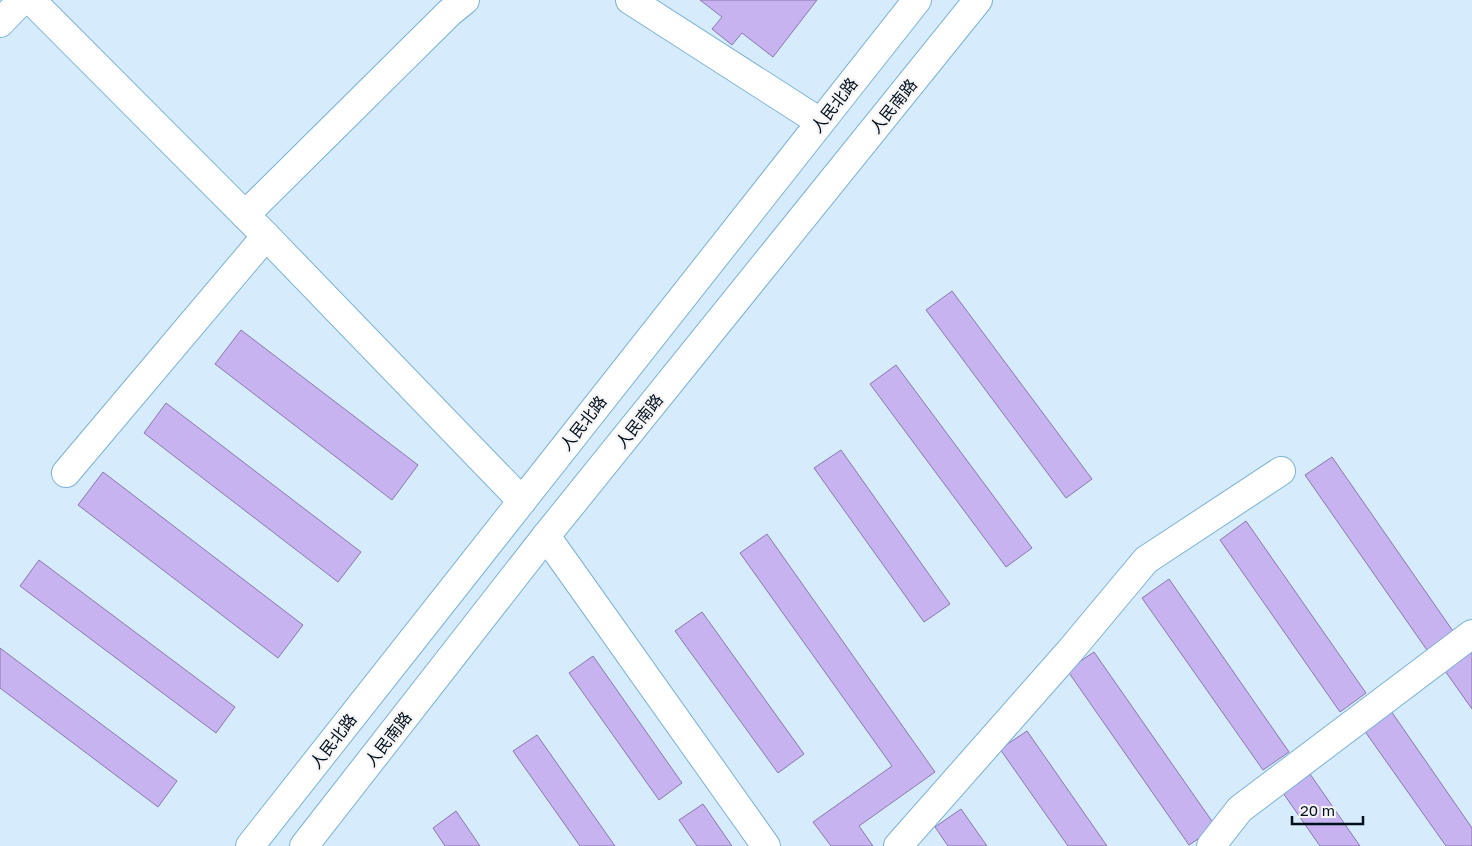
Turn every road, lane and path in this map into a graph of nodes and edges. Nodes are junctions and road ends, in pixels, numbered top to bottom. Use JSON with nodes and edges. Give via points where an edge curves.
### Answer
{"nodes":[{"id":1,"x":22,"y":0,"type":"edge"},
{"id":2,"x":31,"y":0,"type":"edge"},
{"id":3,"x":630,"y":0,"type":"edge"},
{"id":4,"x":917,"y":0,"type":"edge"},
{"id":5,"x":978,"y":0,"type":"edge"},
{"id":6,"x":449,"y":4,"type":"edge"},
{"id":7,"x":0,"y":23,"type":"edge"},
{"id":8,"x":820,"y":122,"type":"junction"},
{"id":9,"x":245,"y":215,"type":"junction"},
{"id":10,"x":266,"y":236,"type":"junction"},
{"id":11,"x":1280,"y":471,"type":"dead end"},
{"id":12,"x":66,"y":473,"type":"dead end"},
{"id":13,"x":522,"y":501,"type":"junction"},
{"id":14,"x":546,"y":536,"type":"junction"},
{"id":15,"x":1472,"y":634,"type":"edge"},
{"id":16,"x":250,"y":846,"type":"edge"},
{"id":17,"x":304,"y":846,"type":"edge"},
{"id":18,"x":766,"y":846,"type":"edge"},
{"id":19,"x":898,"y":846,"type":"edge"},
{"id":20,"x":1211,"y":846,"type":"edge"}],
"edges":[{"from":1,"to":7,"type":"street"},
{"from":2,"to":9,"type":"street"},
{"from":3,"to":8,"type":"street"},
{"from":4,"to":8,"type":"street","name":"人民北路"},
{"from":5,"to":14,"type":"street","name":"人民南路"},
{"from":6,"to":9,"type":"street"},
{"from":8,"to":13,"type":"street","name":"人民北路"},
{"from":9,"to":10,"type":"street"},
{"from":10,"to":12,"type":"street"},
{"from":10,"to":13,"type":"street"},
{"from":11,"to":19,"type":"street","via":[[1146,560]]},
{"from":13,"to":16,"type":"street","name":"人民北路"},
{"from":14,"to":17,"type":"street","name":"人民南路"},
{"from":14,"to":18,"type":"street"},
{"from":15,"to":20,"type":"street","via":[[1240,809]]}]}
